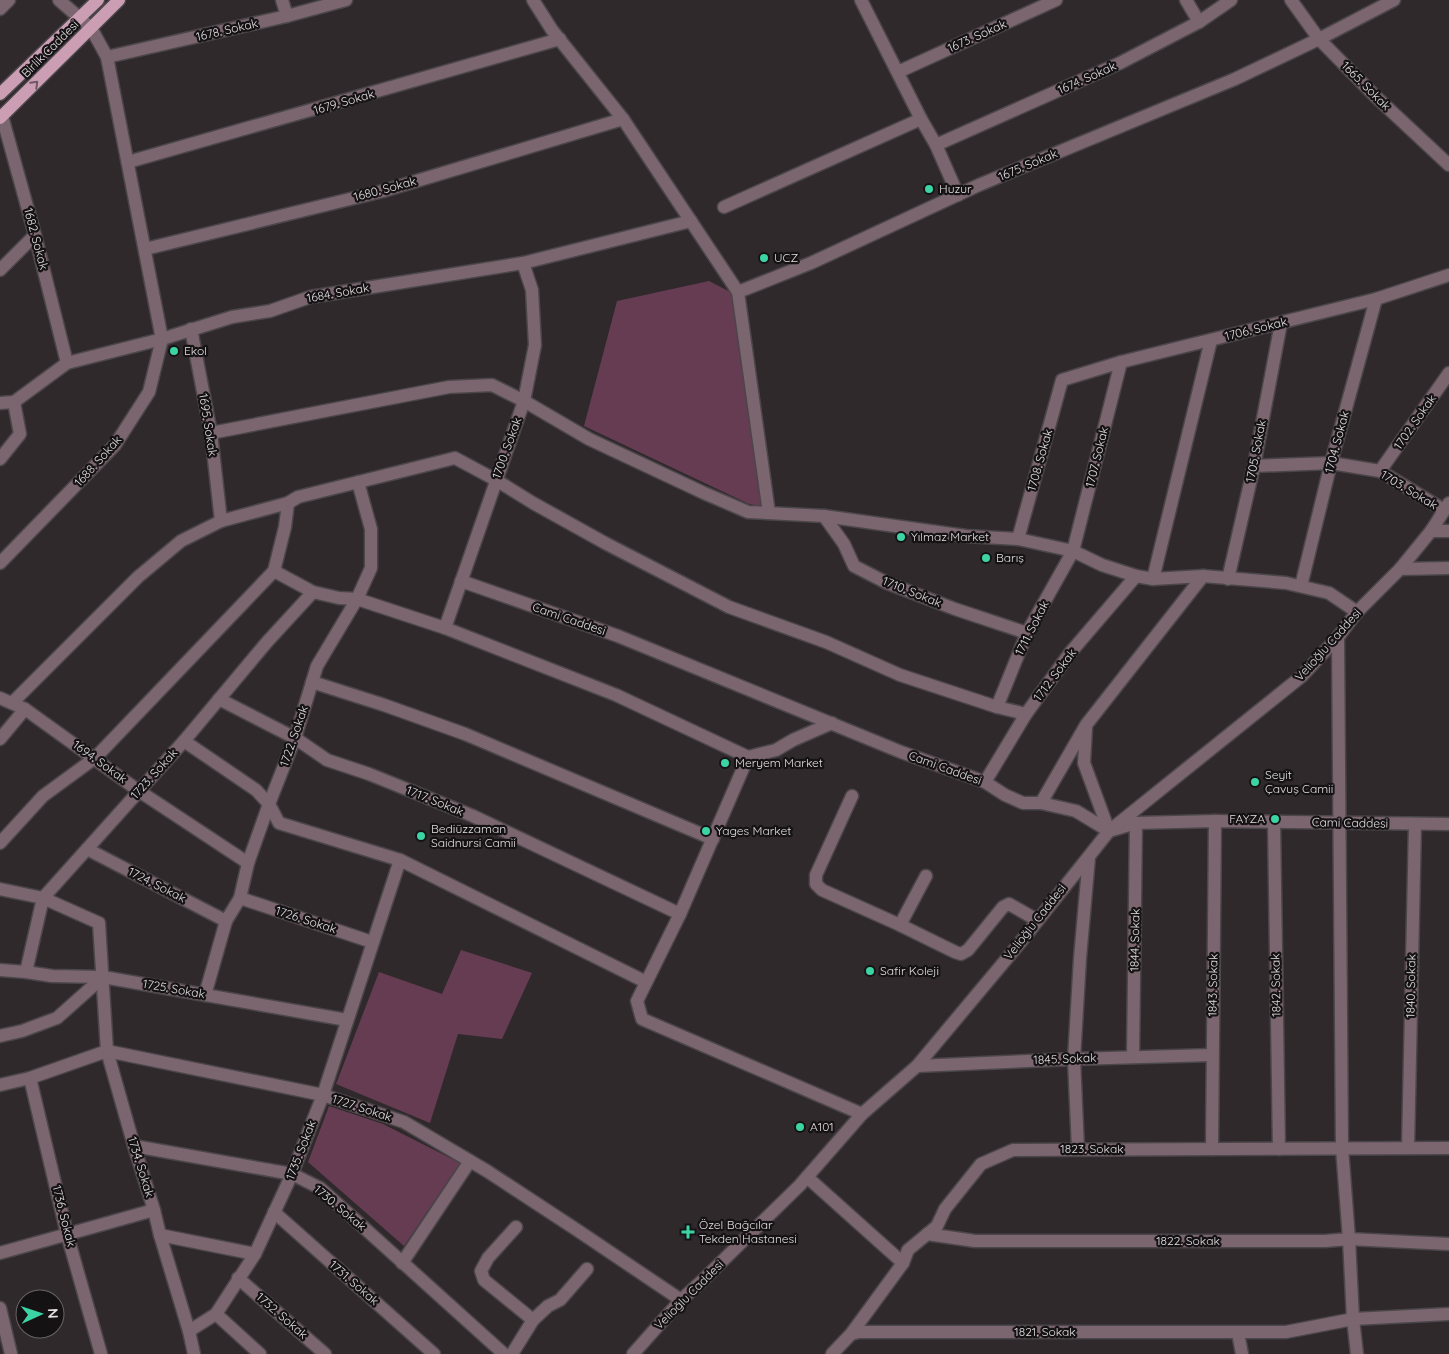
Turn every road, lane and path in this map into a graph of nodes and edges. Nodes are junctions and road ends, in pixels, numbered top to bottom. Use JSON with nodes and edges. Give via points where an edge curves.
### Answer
{"nodes":[{"id":1,"x":9,"y":0,"type":"edge"},
{"id":2,"x":60,"y":0,"type":"edge"},
{"id":3,"x":98,"y":0,"type":"edge"},
{"id":4,"x":119,"y":0,"type":"edge"},
{"id":5,"x":282,"y":0,"type":"edge"},
{"id":6,"x":346,"y":0,"type":"edge"},
{"id":7,"x":533,"y":0,"type":"edge"},
{"id":8,"x":861,"y":0,"type":"edge"},
{"id":9,"x":1056,"y":0,"type":"edge"},
{"id":10,"x":1186,"y":0,"type":"edge"},
{"id":11,"x":1232,"y":0,"type":"edge"},
{"id":12,"x":1291,"y":0,"type":"edge"},
{"id":13,"x":1394,"y":0,"type":"edge"},
{"id":14,"x":0,"y":9,"type":"edge"},
{"id":15,"x":287,"y":16,"type":"junction"},
{"id":16,"x":79,"y":18,"type":"junction"},
{"id":17,"x":1199,"y":22,"type":"junction"},
{"id":18,"x":91,"y":28,"type":"junction"},
{"id":19,"x":1319,"y":39,"type":"junction"},
{"id":20,"x":560,"y":40,"type":"junction"},
{"id":21,"x":107,"y":58,"type":"junction"},
{"id":22,"x":898,"y":72,"type":"junction"},
{"id":23,"x":0,"y":94,"type":"edge"},
{"id":24,"x":1,"y":117,"type":"edge"},
{"id":25,"x":623,"y":119,"type":"junction"},
{"id":26,"x":920,"y":119,"type":"junction"},
{"id":27,"x":936,"y":145,"type":"junction"},
{"id":28,"x":128,"y":162,"type":"junction"},
{"id":29,"x":1449,"y":165,"type":"edge"},
{"id":30,"x":958,"y":195,"type":"junction"},
{"id":31,"x":724,"y":207,"type":"dead end"},
{"id":32,"x":690,"y":221,"type":"junction"},
{"id":33,"x":36,"y":235,"type":"junction"},
{"id":34,"x":145,"y":249,"type":"junction"},
{"id":35,"x":523,"y":263,"type":"junction"},
{"id":36,"x":0,"y":270,"type":"edge"},
{"id":37,"x":1449,"y":275,"type":"edge"},
{"id":38,"x":738,"y":292,"type":"junction"},
{"id":39,"x":1376,"y":299,"type":"junction"},
{"id":40,"x":1281,"y":323,"type":"junction"},
{"id":41,"x":191,"y":329,"type":"junction"},
{"id":42,"x":162,"y":338,"type":"junction"},
{"id":43,"x":1211,"y":340,"type":"junction"},
{"id":44,"x":1120,"y":362,"type":"junction"},
{"id":45,"x":67,"y":363,"type":"junction"},
{"id":46,"x":1449,"y":373,"type":"edge"},
{"id":47,"x":1062,"y":380,"type":"joint"},
{"id":48,"x":524,"y":401,"type":"junction"},
{"id":49,"x":14,"y":402,"type":"junction"},
{"id":50,"x":0,"y":403,"type":"edge"},
{"id":51,"x":211,"y":433,"type":"junction"},
{"id":52,"x":0,"y":459,"type":"edge"},
{"id":53,"x":1331,"y":463,"type":"junction"},
{"id":54,"x":1254,"y":466,"type":"junction"},
{"id":55,"x":1380,"y":471,"type":"junction"},
{"id":56,"x":496,"y":480,"type":"junction"},
{"id":57,"x":358,"y":482,"type":"junction"},
{"id":58,"x":288,"y":503,"type":"junction"},
{"id":59,"x":1446,"y":507,"type":"edge"},
{"id":60,"x":768,"y":513,"type":"junction"},
{"id":61,"x":824,"y":516,"type":"junction"},
{"id":62,"x":221,"y":521,"type":"junction"},
{"id":63,"x":1449,"y":531,"type":"edge"},
{"id":64,"x":1431,"y":532,"type":"junction"},
{"id":65,"x":1018,"y":539,"type":"junction"},
{"id":66,"x":1073,"y":551,"type":"junction"},
{"id":67,"x":0,"y":563,"type":"edge"},
{"id":68,"x":1449,"y":568,"type":"edge"},
{"id":69,"x":1400,"y":569,"type":"junction"},
{"id":70,"x":274,"y":571,"type":"junction"},
{"id":71,"x":1136,"y":576,"type":"junction"},
{"id":72,"x":1203,"y":576,"type":"junction"},
{"id":73,"x":1153,"y":579,"type":"junction"},
{"id":74,"x":1228,"y":579,"type":"junction"},
{"id":75,"x":461,"y":581,"type":"junction"},
{"id":76,"x":1301,"y":586,"type":"junction"},
{"id":77,"x":313,"y":592,"type":"junction"},
{"id":78,"x":357,"y":599,"type":"junction"},
{"id":79,"x":1357,"y":612,"type":"junction"},
{"id":80,"x":445,"y":628,"type":"junction"},
{"id":81,"x":1027,"y":633,"type":"junction"},
{"id":82,"x":1338,"y":637,"type":"junction"},
{"id":83,"x":312,"y":682,"type":"junction"},
{"id":84,"x":220,"y":699,"type":"junction"},
{"id":85,"x":6,"y":700,"type":"edge"},
{"id":86,"x":997,"y":707,"type":"junction"},
{"id":87,"x":25,"y":708,"type":"junction"},
{"id":88,"x":1026,"y":714,"type":"junction"},
{"id":89,"x":832,"y":723,"type":"junction"},
{"id":90,"x":1086,"y":725,"type":"junction"},
{"id":91,"x":0,"y":738,"type":"edge"},
{"id":92,"x":295,"y":738,"type":"junction"},
{"id":93,"x":184,"y":741,"type":"junction"},
{"id":94,"x":748,"y":757,"type":"junction"},
{"id":95,"x":95,"y":758,"type":"junction"},
{"id":96,"x":985,"y":782,"type":"junction"},
{"id":97,"x":139,"y":791,"type":"junction"},
{"id":98,"x":852,"y":796,"type":"dead end"},
{"id":99,"x":1040,"y":803,"type":"junction"},
{"id":100,"x":269,"y":804,"type":"junction"},
{"id":101,"x":1215,"y":821,"type":"junction"},
{"id":102,"x":1274,"y":821,"type":"junction"},
{"id":103,"x":1340,"y":822,"type":"junction"},
{"id":104,"x":1136,"y":823,"type":"junction"},
{"id":105,"x":1415,"y":824,"type":"junction"},
{"id":106,"x":1449,"y":824,"type":"edge"},
{"id":107,"x":1109,"y":831,"type":"junction"},
{"id":108,"x":713,"y":839,"type":"junction"},
{"id":109,"x":0,"y":843,"type":"edge"},
{"id":110,"x":87,"y":849,"type":"junction"},
{"id":111,"x":1089,"y":857,"type":"junction"},
{"id":112,"x":400,"y":860,"type":"junction"},
{"id":113,"x":248,"y":863,"type":"junction"},
{"id":114,"x":926,"y":876,"type":"dead end"},
{"id":115,"x":0,"y":889,"type":"edge"},
{"id":116,"x":43,"y":898,"type":"junction"},
{"id":117,"x":240,"y":898,"type":"junction"},
{"id":118,"x":680,"y":914,"type":"junction"},
{"id":119,"x":1037,"y":920,"type":"junction"},
{"id":120,"x":226,"y":921,"type":"junction"},
{"id":121,"x":900,"y":925,"type":"junction"},
{"id":122,"x":372,"y":942,"type":"junction"},
{"id":123,"x":0,"y":970,"type":"edge"},
{"id":124,"x":26,"y":972,"type":"junction"},
{"id":125,"x":103,"y":977,"type":"junction"},
{"id":126,"x":646,"y":982,"type":"junction"},
{"id":127,"x":205,"y":995,"type":"junction"},
{"id":128,"x":347,"y":1020,"type":"junction"},
{"id":129,"x":0,"y":1036,"type":"edge"},
{"id":130,"x":107,"y":1051,"type":"junction"},
{"id":131,"x":1212,"y":1055,"type":"junction"},
{"id":132,"x":1134,"y":1057,"type":"junction"},
{"id":133,"x":1074,"y":1059,"type":"junction"},
{"id":134,"x":917,"y":1066,"type":"junction"},
{"id":135,"x":30,"y":1078,"type":"junction"},
{"id":136,"x":0,"y":1085,"type":"edge"},
{"id":137,"x":323,"y":1095,"type":"junction"},
{"id":138,"x":862,"y":1114,"type":"junction"},
{"id":139,"x":134,"y":1146,"type":"junction"},
{"id":140,"x":1342,"y":1148,"type":"junction"},
{"id":141,"x":1408,"y":1148,"type":"junction"},
{"id":142,"x":1449,"y":1148,"type":"edge"},
{"id":143,"x":1212,"y":1149,"type":"junction"},
{"id":144,"x":1278,"y":1149,"type":"junction"},
{"id":145,"x":1078,"y":1150,"type":"junction"},
{"id":146,"x":470,"y":1161,"type":"junction"},
{"id":147,"x":292,"y":1174,"type":"junction"},
{"id":148,"x":807,"y":1177,"type":"junction"},
{"id":149,"x":154,"y":1210,"type":"junction"},
{"id":150,"x":274,"y":1212,"type":"junction"},
{"id":151,"x":516,"y":1227,"type":"dead end"},
{"id":152,"x":67,"y":1234,"type":"junction"},
{"id":153,"x":927,"y":1234,"type":"junction"},
{"id":154,"x":160,"y":1235,"type":"junction"},
{"id":155,"x":1349,"y":1239,"type":"junction"},
{"id":156,"x":1449,"y":1244,"type":"edge"},
{"id":157,"x":0,"y":1253,"type":"edge"},
{"id":158,"x":255,"y":1254,"type":"junction"},
{"id":159,"x":402,"y":1262,"type":"junction"},
{"id":160,"x":903,"y":1263,"type":"junction"},
{"id":161,"x":586,"y":1269,"type":"dead end"},
{"id":162,"x":238,"y":1278,"type":"junction"},
{"id":163,"x":681,"y":1300,"type":"junction"},
{"id":164,"x":0,"y":1308,"type":"edge"},
{"id":165,"x":216,"y":1314,"type":"junction"},
{"id":166,"x":1449,"y":1314,"type":"edge"},
{"id":167,"x":533,"y":1320,"type":"junction"},
{"id":168,"x":1353,"y":1320,"type":"junction"},
{"id":169,"x":189,"y":1330,"type":"junction"},
{"id":170,"x":1238,"y":1333,"type":"junction"},
{"id":171,"x":851,"y":1334,"type":"junction"},
{"id":172,"x":11,"y":1354,"type":"edge"},
{"id":173,"x":101,"y":1354,"type":"edge"},
{"id":174,"x":194,"y":1354,"type":"edge"},
{"id":175,"x":260,"y":1354,"type":"edge"},
{"id":176,"x":325,"y":1354,"type":"edge"},
{"id":177,"x":434,"y":1354,"type":"edge"},
{"id":178,"x":504,"y":1354,"type":"edge"},
{"id":179,"x":512,"y":1354,"type":"edge"},
{"id":180,"x":633,"y":1354,"type":"edge"},
{"id":181,"x":832,"y":1354,"type":"edge"},
{"id":182,"x":1242,"y":1354,"type":"edge"},
{"id":183,"x":1357,"y":1354,"type":"edge"}],
"edges":[{"from":1,"to":14,"type":"street"},
{"from":2,"to":16,"type":"street"},
{"from":3,"to":16,"type":"main road","name":"Birlik Caddesi"},
{"from":4,"to":18,"type":"main road","name":"Birlik Caddesi"},
{"from":5,"to":15,"type":"street"},
{"from":6,"to":15,"type":"street","name":"1678. Sokak"},
{"from":7,"to":20,"type":"street"},
{"from":8,"to":22,"type":"street"},
{"from":9,"to":22,"type":"street","name":"1673. Sokak"},
{"from":10,"to":17,"type":"street"},
{"from":11,"to":17,"type":"street","name":"1674. Sokak"},
{"from":12,"to":19,"type":"street","name":"1665. Sokak"},
{"from":13,"to":19,"type":"street","name":"1675. Sokak"},
{"from":15,"to":21,"type":"street","name":"1678. Sokak"},
{"from":16,"to":18,"type":"street"},
{"from":16,"to":23,"type":"main road","name":"Birlik Caddesi"},
{"from":17,"to":27,"type":"street","name":"1674. Sokak","via":[[1120,63]]},
{"from":18,"to":21,"type":"street"},
{"from":24,"to":18,"type":"main road","name":"Birlik Caddesi","one_way":true},
{"from":19,"to":29,"type":"street","name":"1665. Sokak"},
{"from":19,"to":30,"type":"street","name":"1675. Sokak","via":[[1235,79]]},
{"from":20,"to":25,"type":"street"},
{"from":20,"to":28,"type":"street","name":"1679. Sokak"},
{"from":21,"to":28,"type":"street"},
{"from":22,"to":26,"type":"street"},
{"from":24,"to":33,"type":"street","name":"1682. Sokak"},
{"from":25,"to":32,"type":"street"},
{"from":25,"to":34,"type":"street","name":"1680. Sokak","via":[[383,191]]},
{"from":26,"to":27,"type":"street"},
{"from":26,"to":31,"type":"street"},
{"from":27,"to":30,"type":"street"},
{"from":28,"to":34,"type":"street"},
{"from":30,"to":38,"type":"street","name":"1675. Sokak","via":[[811,263]]},
{"from":32,"to":35,"type":"street","name":"1684. Sokak"},
{"from":32,"to":38,"type":"street"},
{"from":33,"to":36,"type":"street"},
{"from":33,"to":45,"type":"street","name":"1682. Sokak"},
{"from":34,"to":42,"type":"street"},
{"from":35,"to":41,"type":"street","name":"1684. Sokak","via":[[310,297],[270,311],[232,317]]},
{"from":35,"to":48,"type":"street","name":"1700. Sokak","via":[[532,290],[535,345]]},
{"from":37,"to":39,"type":"street","name":"1706. Sokak"},
{"from":38,"to":60,"type":"street"},
{"from":39,"to":40,"type":"street","name":"1706. Sokak"},
{"from":39,"to":53,"type":"street","name":"1704. Sokak"},
{"from":40,"to":43,"type":"street","name":"1706. Sokak"},
{"from":40,"to":54,"type":"street","name":"1705. Sokak"},
{"from":41,"to":42,"type":"street","name":"1684. Sokak"},
{"from":41,"to":51,"type":"street","name":"1695. Sokak"},
{"from":42,"to":45,"type":"street","name":"1684. Sokak"},
{"from":42,"to":67,"type":"street","name":"1688. Sokak","via":[[149,392],[115,445]]},
{"from":43,"to":44,"type":"street","name":"1706. Sokak"},
{"from":43,"to":73,"type":"street"},
{"from":44,"to":47,"type":"street","name":"1706. Sokak"},
{"from":44,"to":66,"type":"street","name":"1707. Sokak"},
{"from":45,"to":49,"type":"street","name":"1684. Sokak"},
{"from":46,"to":55,"type":"street","name":"1702. Sokak"},
{"from":47,"to":65,"type":"street","name":"1708. Sokak"},
{"from":48,"to":51,"type":"street","via":[[492,385],[449,387]]},
{"from":48,"to":56,"type":"street","name":"1700. Sokak"},
{"from":48,"to":60,"type":"street","via":[[589,439],[704,493],[748,512]]},
{"from":49,"to":50,"type":"street"},
{"from":49,"to":52,"type":"street","via":[[20,434]]},
{"from":51,"to":62,"type":"street","name":"1695. Sokak"},
{"from":53,"to":54,"type":"street","name":"1703. Sokak"},
{"from":53,"to":55,"type":"street","name":"1703. Sokak"},
{"from":53,"to":76,"type":"street","name":"1704. Sokak"},
{"from":54,"to":74,"type":"street","name":"1705. Sokak"},
{"from":55,"to":59,"type":"street","name":"1703. Sokak"},
{"from":56,"to":57,"type":"street","via":[[455,458]]},
{"from":56,"to":75,"type":"street","name":"1700. Sokak"},
{"from":56,"to":86,"type":"street","via":[[597,539],[729,607],[826,642],[900,675]]},
{"from":57,"to":58,"type":"street"},
{"from":57,"to":78,"type":"street","name":"1722. Sokak","via":[[371,529],[371,568]]},
{"from":58,"to":62,"type":"street"},
{"from":58,"to":70,"type":"street"},
{"from":59,"to":64,"type":"street","name":"Velioğlu Caddesi"},
{"from":60,"to":61,"type":"street"},
{"from":61,"to":65,"type":"street","via":[[966,536]]},
{"from":61,"to":81,"type":"street","name":"1710. Sokak","via":[[844,544],[854,566],[955,609]]},
{"from":62,"to":85,"type":"street","via":[[181,540]]},
{"from":63,"to":64,"type":"street"},
{"from":64,"to":69,"type":"street","name":"Velioğlu Caddesi"},
{"from":65,"to":66,"type":"street"},
{"from":66,"to":71,"type":"street"},
{"from":66,"to":81,"type":"street","name":"1711. Sokak"},
{"from":68,"to":69,"type":"street"},
{"from":69,"to":79,"type":"street","name":"Velioğlu Caddesi"},
{"from":70,"to":77,"type":"street"},
{"from":70,"to":95,"type":"street"},
{"from":71,"to":73,"type":"street"},
{"from":71,"to":88,"type":"street","name":"1712. Sokak","via":[[1070,653]]},
{"from":72,"to":73,"type":"street"},
{"from":72,"to":74,"type":"street"},
{"from":72,"to":90,"type":"street"},
{"from":74,"to":76,"type":"street"},
{"from":75,"to":80,"type":"street","name":"1700. Sokak"},
{"from":75,"to":89,"type":"street","name":"Cami Caddesi","via":[[618,636]]},
{"from":76,"to":79,"type":"street","via":[[1329,593]]},
{"from":77,"to":78,"type":"street"},
{"from":77,"to":84,"type":"street","name":"1723. Sokak","via":[[266,642]]},
{"from":78,"to":80,"type":"street"},
{"from":78,"to":83,"type":"street","name":"1722. Sokak","via":[[317,666]]},
{"from":79,"to":82,"type":"street","name":"Velioğlu Caddesi"},
{"from":80,"to":94,"type":"street","via":[[616,695]]},
{"from":81,"to":86,"type":"street","name":"1711. Sokak"},
{"from":82,"to":103,"type":"street"},
{"from":82,"to":107,"type":"street","name":"Velioğlu Caddesi","via":[[1302,676]]},
{"from":83,"to":92,"type":"street","name":"1722. Sokak"},
{"from":83,"to":108,"type":"street","via":[[465,734]]},
{"from":84,"to":92,"type":"street","name":"1717. Sokak"},
{"from":84,"to":93,"type":"street","name":"1723. Sokak"},
{"from":85,"to":87,"type":"street","name":"1694. Sokak"},
{"from":86,"to":88,"type":"street"},
{"from":87,"to":91,"type":"street"},
{"from":87,"to":95,"type":"street","name":"1694. Sokak"},
{"from":88,"to":96,"type":"street","name":"1712. Sokak"},
{"from":89,"to":94,"type":"street","via":[[776,750]]},
{"from":89,"to":96,"type":"street","name":"Cami Caddesi"},
{"from":90,"to":99,"type":"street"},
{"from":90,"to":107,"type":"street","via":[[1084,763]]},
{"from":92,"to":100,"type":"street","name":"1722. Sokak"},
{"from":92,"to":118,"type":"street","name":"1717. Sokak","via":[[327,760],[472,816]]},
{"from":93,"to":97,"type":"street","name":"1723. Sokak"},
{"from":93,"to":100,"type":"street","via":[[256,790]]},
{"from":94,"to":108,"type":"street"},
{"from":95,"to":97,"type":"street","name":"1694. Sokak"},
{"from":95,"to":109,"type":"street","via":[[43,796]]},
{"from":96,"to":99,"type":"street","name":"Cami Caddesi","via":[[1023,803]]},
{"from":97,"to":110,"type":"street","name":"1723. Sokak"},
{"from":97,"to":113,"type":"street","name":"1694. Sokak"},
{"from":98,"to":121,"type":"street","via":[[816,875],[816,884],[822,890]]},
{"from":99,"to":107,"type":"street","name":"Cami Caddesi","via":[[1076,811]]},
{"from":100,"to":112,"type":"street","via":[[279,823]]},
{"from":100,"to":113,"type":"street","name":"1722. Sokak"},
{"from":101,"to":102,"type":"street","name":"Cami Caddesi"},
{"from":101,"to":104,"type":"street","name":"Cami Caddesi"},
{"from":101,"to":131,"type":"street","name":"1843. Sokak"},
{"from":102,"to":103,"type":"street","name":"Cami Caddesi"},
{"from":102,"to":144,"type":"street","name":"1842. Sokak"},
{"from":103,"to":105,"type":"street","name":"Cami Caddesi"},
{"from":103,"to":140,"type":"street"},
{"from":104,"to":107,"type":"street","name":"Cami Caddesi"},
{"from":104,"to":132,"type":"street","name":"1844. Sokak"},
{"from":105,"to":106,"type":"street","name":"Cami Caddesi"},
{"from":105,"to":141,"type":"street","name":"1840. Sokak"},
{"from":107,"to":111,"type":"street","name":"Velioğlu Caddesi"},
{"from":108,"to":118,"type":"street"},
{"from":110,"to":116,"type":"street","name":"1723. Sokak"},
{"from":110,"to":120,"type":"street","name":"1724. Sokak"},
{"from":111,"to":119,"type":"street","name":"Velioğlu Caddesi"},
{"from":111,"to":133,"type":"street"},
{"from":112,"to":122,"type":"street","name":"1735. Sokak"},
{"from":112,"to":126,"type":"street"},
{"from":113,"to":117,"type":"street","name":"1722. Sokak"},
{"from":114,"to":121,"type":"street"},
{"from":115,"to":116,"type":"street"},
{"from":116,"to":124,"type":"street","name":"1723. Sokak"},
{"from":116,"to":125,"type":"street","name":"1734. Sokak","via":[[99,923]]},
{"from":117,"to":120,"type":"street","name":"1722. Sokak"},
{"from":117,"to":122,"type":"street","name":"1726. Sokak"},
{"from":118,"to":126,"type":"street"},
{"from":119,"to":121,"type":"street","via":[[1009,904],[961,954]]},
{"from":119,"to":134,"type":"street","name":"Velioğlu Caddesi"},
{"from":120,"to":127,"type":"street","name":"1722. Sokak"},
{"from":122,"to":128,"type":"street","name":"1735. Sokak"},
{"from":123,"to":124,"type":"street","name":"1725. Sokak"},
{"from":124,"to":125,"type":"street","name":"1725. Sokak"},
{"from":125,"to":127,"type":"street","name":"1725. Sokak"},
{"from":125,"to":129,"type":"street","via":[[57,1018],[22,1032]]},
{"from":125,"to":130,"type":"street","name":"1734. Sokak"},
{"from":126,"to":138,"type":"street","via":[[637,1001],[642,1019]]},
{"from":127,"to":128,"type":"street","name":"1725. Sokak"},
{"from":128,"to":137,"type":"street","name":"1735. Sokak"},
{"from":130,"to":135,"type":"street"},
{"from":130,"to":137,"type":"street","name":"1727. Sokak"},
{"from":130,"to":139,"type":"street","name":"1734. Sokak"},
{"from":131,"to":132,"type":"street","name":"1845. Sokak"},
{"from":131,"to":143,"type":"street","name":"1843. Sokak"},
{"from":132,"to":133,"type":"street","name":"1845. Sokak"},
{"from":133,"to":134,"type":"street","name":"1845. Sokak"},
{"from":133,"to":145,"type":"street"},
{"from":134,"to":138,"type":"street","name":"Velioğlu Caddesi"},
{"from":135,"to":136,"type":"street"},
{"from":135,"to":152,"type":"street","name":"1736. Sokak"},
{"from":137,"to":146,"type":"street","name":"1727. Sokak","via":[[404,1122]]},
{"from":137,"to":147,"type":"street","name":"1735. Sokak"},
{"from":138,"to":148,"type":"street","name":"Velioğlu Caddesi"},
{"from":139,"to":147,"type":"street","name":"1730. Sokak"},
{"from":139,"to":149,"type":"street","name":"1734. Sokak"},
{"from":140,"to":141,"type":"street","name":"1823. Sokak"},
{"from":140,"to":144,"type":"street","name":"1823. Sokak"},
{"from":140,"to":155,"type":"street"},
{"from":141,"to":142,"type":"street","name":"1823. Sokak"},
{"from":143,"to":144,"type":"street","name":"1823. Sokak"},
{"from":143,"to":145,"type":"street","name":"1823. Sokak"},
{"from":145,"to":153,"type":"street","name":"1823. Sokak","via":[[1013,1150],[981,1164],[945,1209],[937,1226]]},
{"from":146,"to":159,"type":"street"},
{"from":146,"to":163,"type":"street","name":"1727. Sokak"},
{"from":147,"to":150,"type":"street","name":"1735. Sokak"},
{"from":147,"to":159,"type":"street","name":"1730. Sokak","via":[[320,1188]]},
{"from":148,"to":160,"type":"street"},
{"from":148,"to":163,"type":"street","name":"Velioğlu Caddesi"},
{"from":149,"to":152,"type":"street"},
{"from":149,"to":154,"type":"street","name":"1734. Sokak"},
{"from":150,"to":158,"type":"street","name":"1735. Sokak"},
{"from":150,"to":177,"type":"street","name":"1731. Sokak"},
{"from":151,"to":167,"type":"street","via":[[488,1258],[482,1271],[484,1280]]},
{"from":152,"to":157,"type":"street"},
{"from":152,"to":173,"type":"street","name":"1736. Sokak"},
{"from":153,"to":155,"type":"street","name":"1822. Sokak","via":[[975,1241]]},
{"from":153,"to":160,"type":"street","name":"1823. Sokak","via":[[908,1250]]},
{"from":154,"to":158,"type":"street"},
{"from":154,"to":169,"type":"street","name":"1734. Sokak"},
{"from":155,"to":156,"type":"street","name":"1822. Sokak"},
{"from":155,"to":168,"type":"street"},
{"from":158,"to":162,"type":"street","name":"1735. Sokak"},
{"from":159,"to":178,"type":"street","name":"1730. Sokak"},
{"from":160,"to":171,"type":"street","name":"1823. Sokak"},
{"from":161,"to":167,"type":"street","via":[[560,1300]]},
{"from":162,"to":165,"type":"street","name":"1735. Sokak"},
{"from":162,"to":176,"type":"street","name":"1732. Sokak"},
{"from":163,"to":180,"type":"street","name":"Velioğlu Caddesi"},
{"from":164,"to":172,"type":"street"},
{"from":165,"to":169,"type":"street","name":"1735. Sokak"},
{"from":165,"to":175,"type":"street"},
{"from":166,"to":168,"type":"street","name":"1821. Sokak"},
{"from":167,"to":179,"type":"street"},
{"from":168,"to":170,"type":"street","name":"1821. Sokak","via":[[1286,1332]]},
{"from":168,"to":183,"type":"street"},
{"from":169,"to":174,"type":"street","name":"1734. Sokak"},
{"from":170,"to":171,"type":"street","name":"1821. Sokak"},
{"from":170,"to":182,"type":"street"},
{"from":171,"to":181,"type":"street","name":"1823. Sokak"}]}
